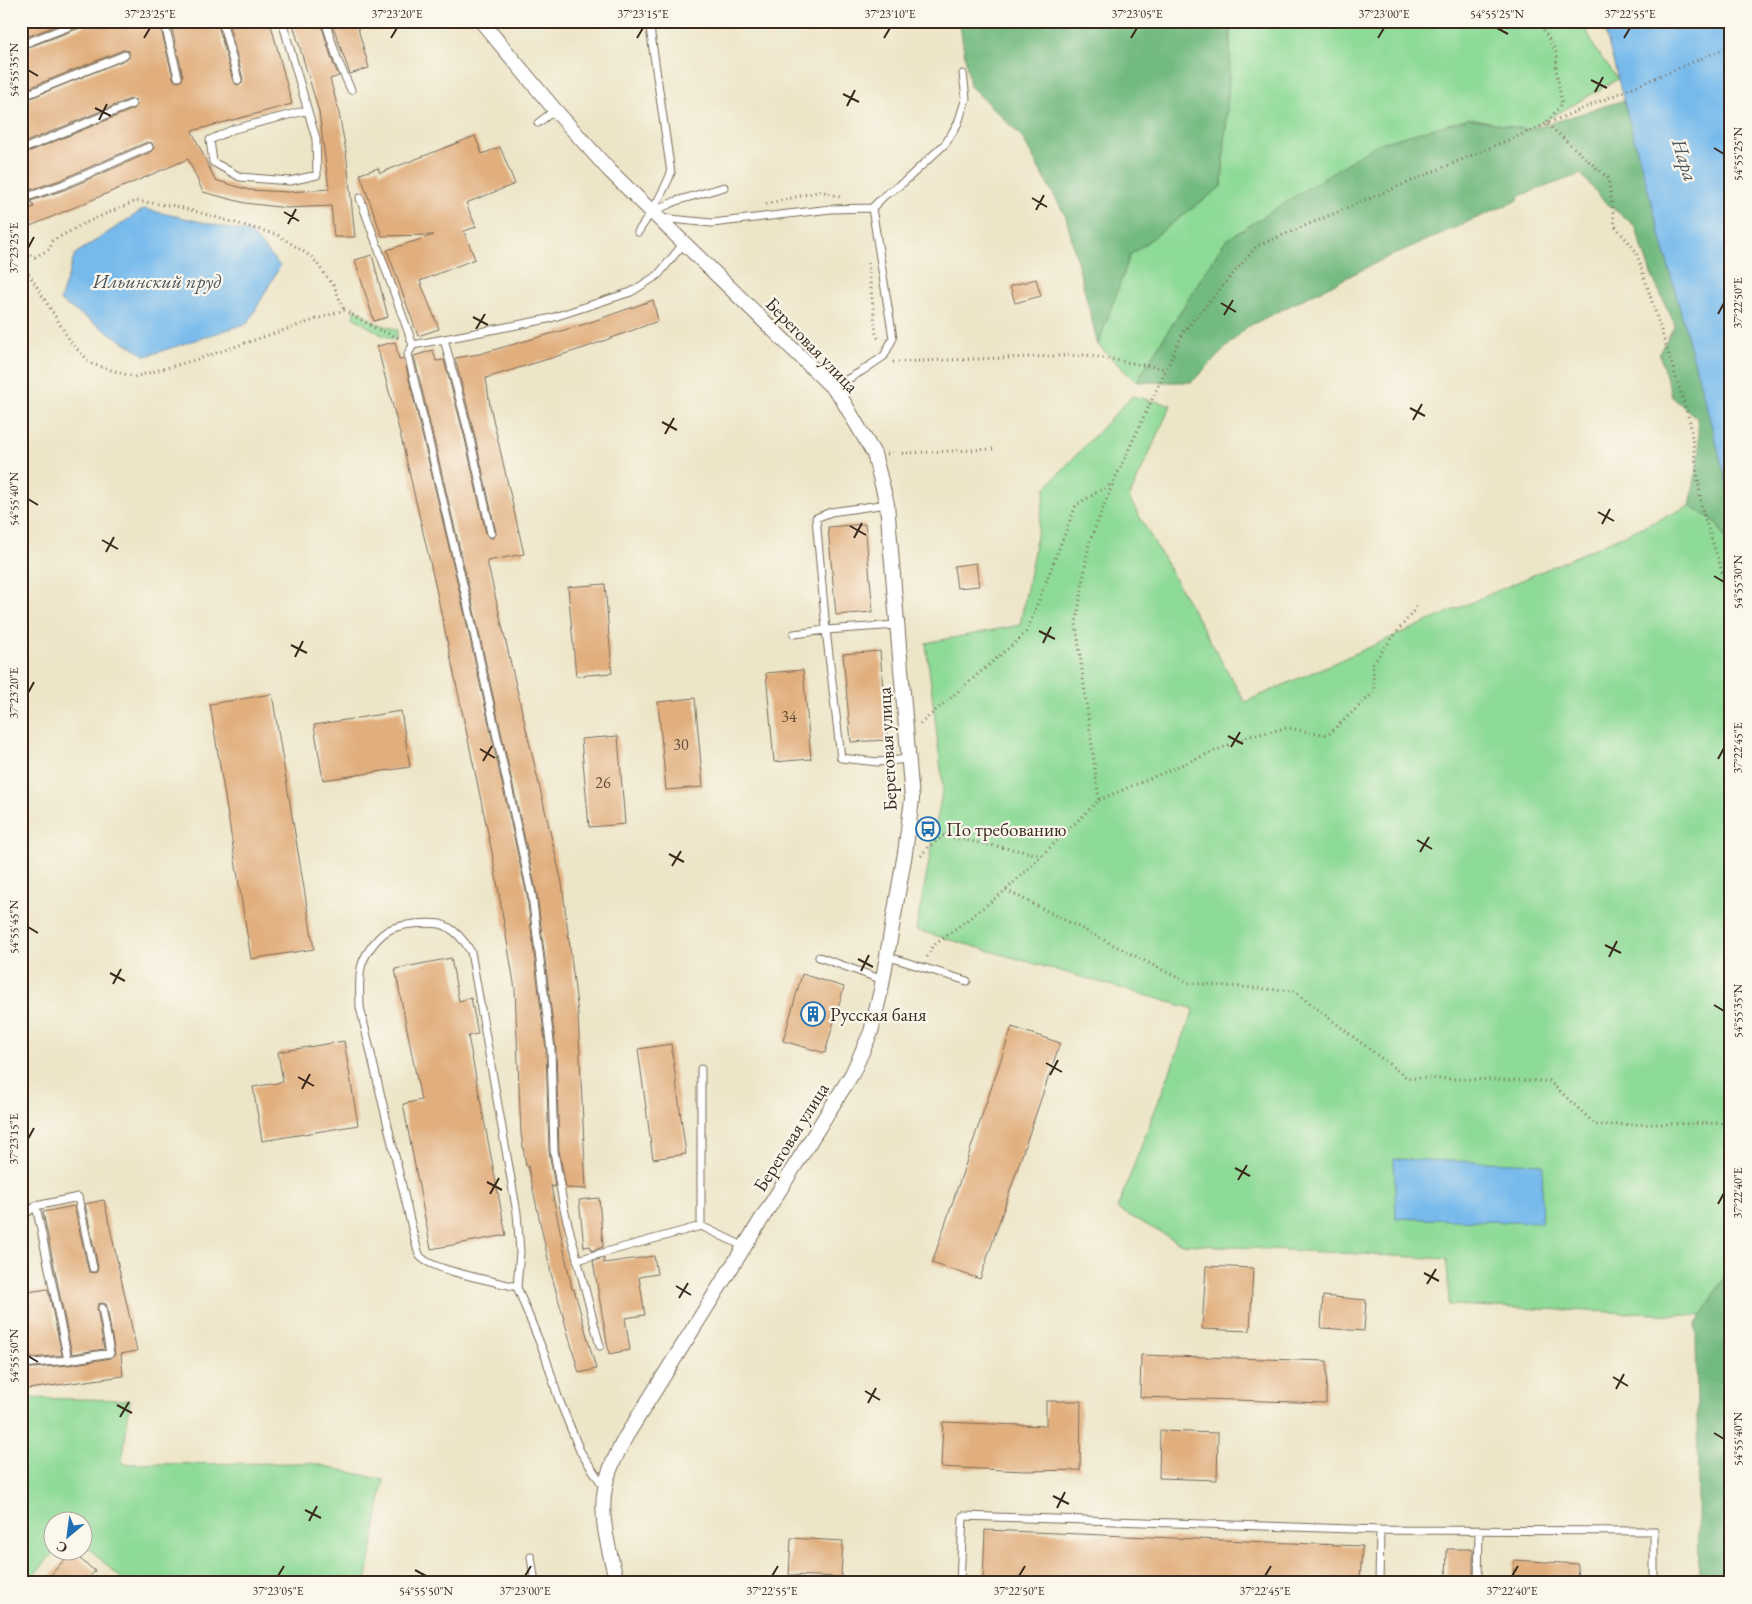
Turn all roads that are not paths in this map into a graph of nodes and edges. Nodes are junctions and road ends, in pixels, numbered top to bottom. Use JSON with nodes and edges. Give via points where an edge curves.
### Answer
{"nodes":[{"id":1,"x":83,"y":21,"type":"edge"},
{"id":2,"x":164,"y":21,"type":"edge"},
{"id":3,"x":222,"y":21,"type":"edge"},
{"id":4,"x":282,"y":21,"type":"edge"},
{"id":5,"x":325,"y":21,"type":"edge"},
{"id":6,"x":481,"y":21,"type":"edge"},
{"id":7,"x":648,"y":21,"type":"edge"},
{"id":8,"x":21,"y":45,"type":"edge"},
{"id":9,"x":125,"y":56,"type":"dead end"},
{"id":10,"x":962,"y":74,"type":"dead end"},
{"id":11,"x":178,"y":77,"type":"dead end"},
{"id":12,"x":238,"y":80,"type":"dead end"},
{"id":13,"x":351,"y":90,"type":"dead end"},
{"id":14,"x":21,"y":96,"type":"edge"},
{"id":15,"x":132,"y":104,"type":"dead end"},
{"id":16,"x":308,"y":110,"type":"junction"},
{"id":17,"x":555,"y":110,"type":"junction"},
{"id":18,"x":538,"y":123,"type":"dead end"},
{"id":19,"x":149,"y":147,"type":"dead end"},
{"id":20,"x":21,"y":150,"type":"edge"},
{"id":21,"x":724,"y":186,"type":"dead end"},
{"id":22,"x":360,"y":198,"type":"dead end"},
{"id":23,"x":21,"y":199,"type":"edge"},
{"id":24,"x":872,"y":208,"type":"junction"},
{"id":25,"x":654,"y":215,"type":"junction"},
{"id":26,"x":638,"y":232,"type":"dead end"},
{"id":27,"x":684,"y":243,"type":"junction"},
{"id":28,"x":444,"y":339,"type":"junction"},
{"id":29,"x":413,"y":345,"type":"junction"},
{"id":30,"x":832,"y":388,"type":"junction"},
{"id":31,"x":887,"y":504,"type":"junction"},
{"id":32,"x":491,"y":533,"type":"dead end"},
{"id":33,"x":897,"y":625,"type":"junction"},
{"id":34,"x":826,"y":630,"type":"junction"},
{"id":35,"x":794,"y":634,"type":"dead end"},
{"id":36,"x":908,"y":759,"type":"junction"},
{"id":37,"x":886,"y":956,"type":"junction"},
{"id":38,"x":819,"y":957,"type":"dead end"},
{"id":39,"x":882,"y":980,"type":"junction"},
{"id":40,"x":967,"y":981,"type":"dead end"},
{"id":41,"x":701,"y":1069,"type":"dead end"},
{"id":42,"x":36,"y":1206,"type":"junction"},
{"id":43,"x":21,"y":1217,"type":"edge"},
{"id":44,"x":701,"y":1226,"type":"junction"},
{"id":45,"x":745,"y":1247,"type":"junction"},
{"id":46,"x":577,"y":1260,"type":"junction"},
{"id":47,"x":92,"y":1268,"type":"dead end"},
{"id":48,"x":517,"y":1287,"type":"junction"},
{"id":49,"x":102,"y":1308,"type":"dead end"},
{"id":50,"x":600,"y":1346,"type":"dead end"},
{"id":51,"x":68,"y":1360,"type":"junction"},
{"id":52,"x":21,"y":1364,"type":"edge"},
{"id":53,"x":604,"y":1487,"type":"junction"},
{"id":54,"x":1380,"y":1530,"type":"junction"},
{"id":55,"x":1479,"y":1530,"type":"junction"},
{"id":56,"x":531,"y":1557,"type":"dead end"},
{"id":57,"x":534,"y":1583,"type":"edge"},
{"id":58,"x":617,"y":1583,"type":"edge"},
{"id":59,"x":960,"y":1583,"type":"edge"},
{"id":60,"x":1379,"y":1583,"type":"edge"},
{"id":61,"x":1478,"y":1583,"type":"edge"},
{"id":62,"x":1654,"y":1583,"type":"edge"}],
"edges":[{"from":1,"to":8,"type":"lane"},
{"from":2,"to":11,"type":"lane"},
{"from":3,"to":12,"type":"lane"},
{"from":4,"to":16,"type":"lane"},
{"from":5,"to":13,"type":"lane"},
{"from":6,"to":17,"type":"street","name":"Береговая улица"},
{"from":7,"to":25,"type":"lane","via":[[671,173]]},
{"from":9,"to":14,"type":"lane"},
{"from":10,"to":24,"type":"lane","via":[[966,98],[958,123],[946,143]]},
{"from":15,"to":20,"type":"lane"},
{"from":16,"to":16,"type":"lane","via":[[316,139],[317,175],[290,181],[240,177],[213,162],[210,140],[234,129]]},
{"from":17,"to":18,"type":"lane"},
{"from":17,"to":25,"type":"street","name":"Береговая улица"},
{"from":19,"to":23,"type":"lane"},
{"from":21,"to":25,"type":"lane","via":[[676,201]]},
{"from":22,"to":29,"type":"lane"},
{"from":24,"to":25,"type":"lane","via":[[831,208],[712,223]]},
{"from":24,"to":30,"type":"lane","via":[[893,338],[884,356]]},
{"from":25,"to":26,"type":"lane"},
{"from":25,"to":27,"type":"street","name":"Береговая улица"},
{"from":27,"to":28,"type":"lane","via":[[658,275],[632,292],[548,319]]},
{"from":27,"to":30,"type":"street","name":"Береговая улица"},
{"from":28,"to":29,"type":"lane"},
{"from":28,"to":32,"type":"lane"},
{"from":29,"to":46,"type":"lane","via":[[408,354],[532,895],[550,1050],[554,1151]]},
{"from":30,"to":31,"type":"street","name":"Береговая улица","via":[[839,394],[874,454]]},
{"from":31,"to":33,"type":"street","name":"Береговая улица"},
{"from":31,"to":34,"type":"lane","via":[[831,512],[816,518]]},
{"from":33,"to":34,"type":"lane"},
{"from":33,"to":36,"type":"street","name":"Береговая улица"},
{"from":34,"to":35,"type":"lane"},
{"from":34,"to":36,"type":"lane","via":[[841,758],[878,762]]},
{"from":36,"to":37,"type":"street","name":"Береговая улица","via":[[911,808]]},
{"from":37,"to":39,"type":"street","name":"Береговая улица"},
{"from":37,"to":40,"type":"lane"},
{"from":38,"to":39,"type":"lane"},
{"from":39,"to":45,"type":"street","name":"Береговая улица","via":[[871,1032],[852,1074]]},
{"from":41,"to":44,"type":"lane"},
{"from":42,"to":43,"type":"lane"},
{"from":42,"to":47,"type":"lane","via":[[78,1197]]},
{"from":42,"to":51,"type":"lane"},
{"from":44,"to":45,"type":"lane"},
{"from":44,"to":46,"type":"lane"},
{"from":45,"to":53,"type":"street","name":"Береговая улица","via":[[625,1438]]},
{"from":46,"to":50,"type":"lane"},
{"from":48,"to":48,"type":"lane","via":[[520,1252],[517,1213],[472,952],[463,940],[441,924],[390,929],[375,943],[362,965],[360,1007],[420,1255],[441,1268]]},
{"from":48,"to":53,"type":"lane","via":[[580,1451]]},
{"from":49,"to":51,"type":"lane","via":[[110,1353]]},
{"from":51,"to":52,"type":"lane"},
{"from":53,"to":58,"type":"street","name":"Береговая улица","via":[[605,1528]]},
{"from":54,"to":55,"type":"lane"},
{"from":54,"to":59,"type":"lane","via":[[963,1516]]},
{"from":54,"to":60,"type":"lane"},
{"from":55,"to":61,"type":"lane"},
{"from":55,"to":62,"type":"lane","via":[[1654,1531]]},
{"from":56,"to":57,"type":"lane"}]}
